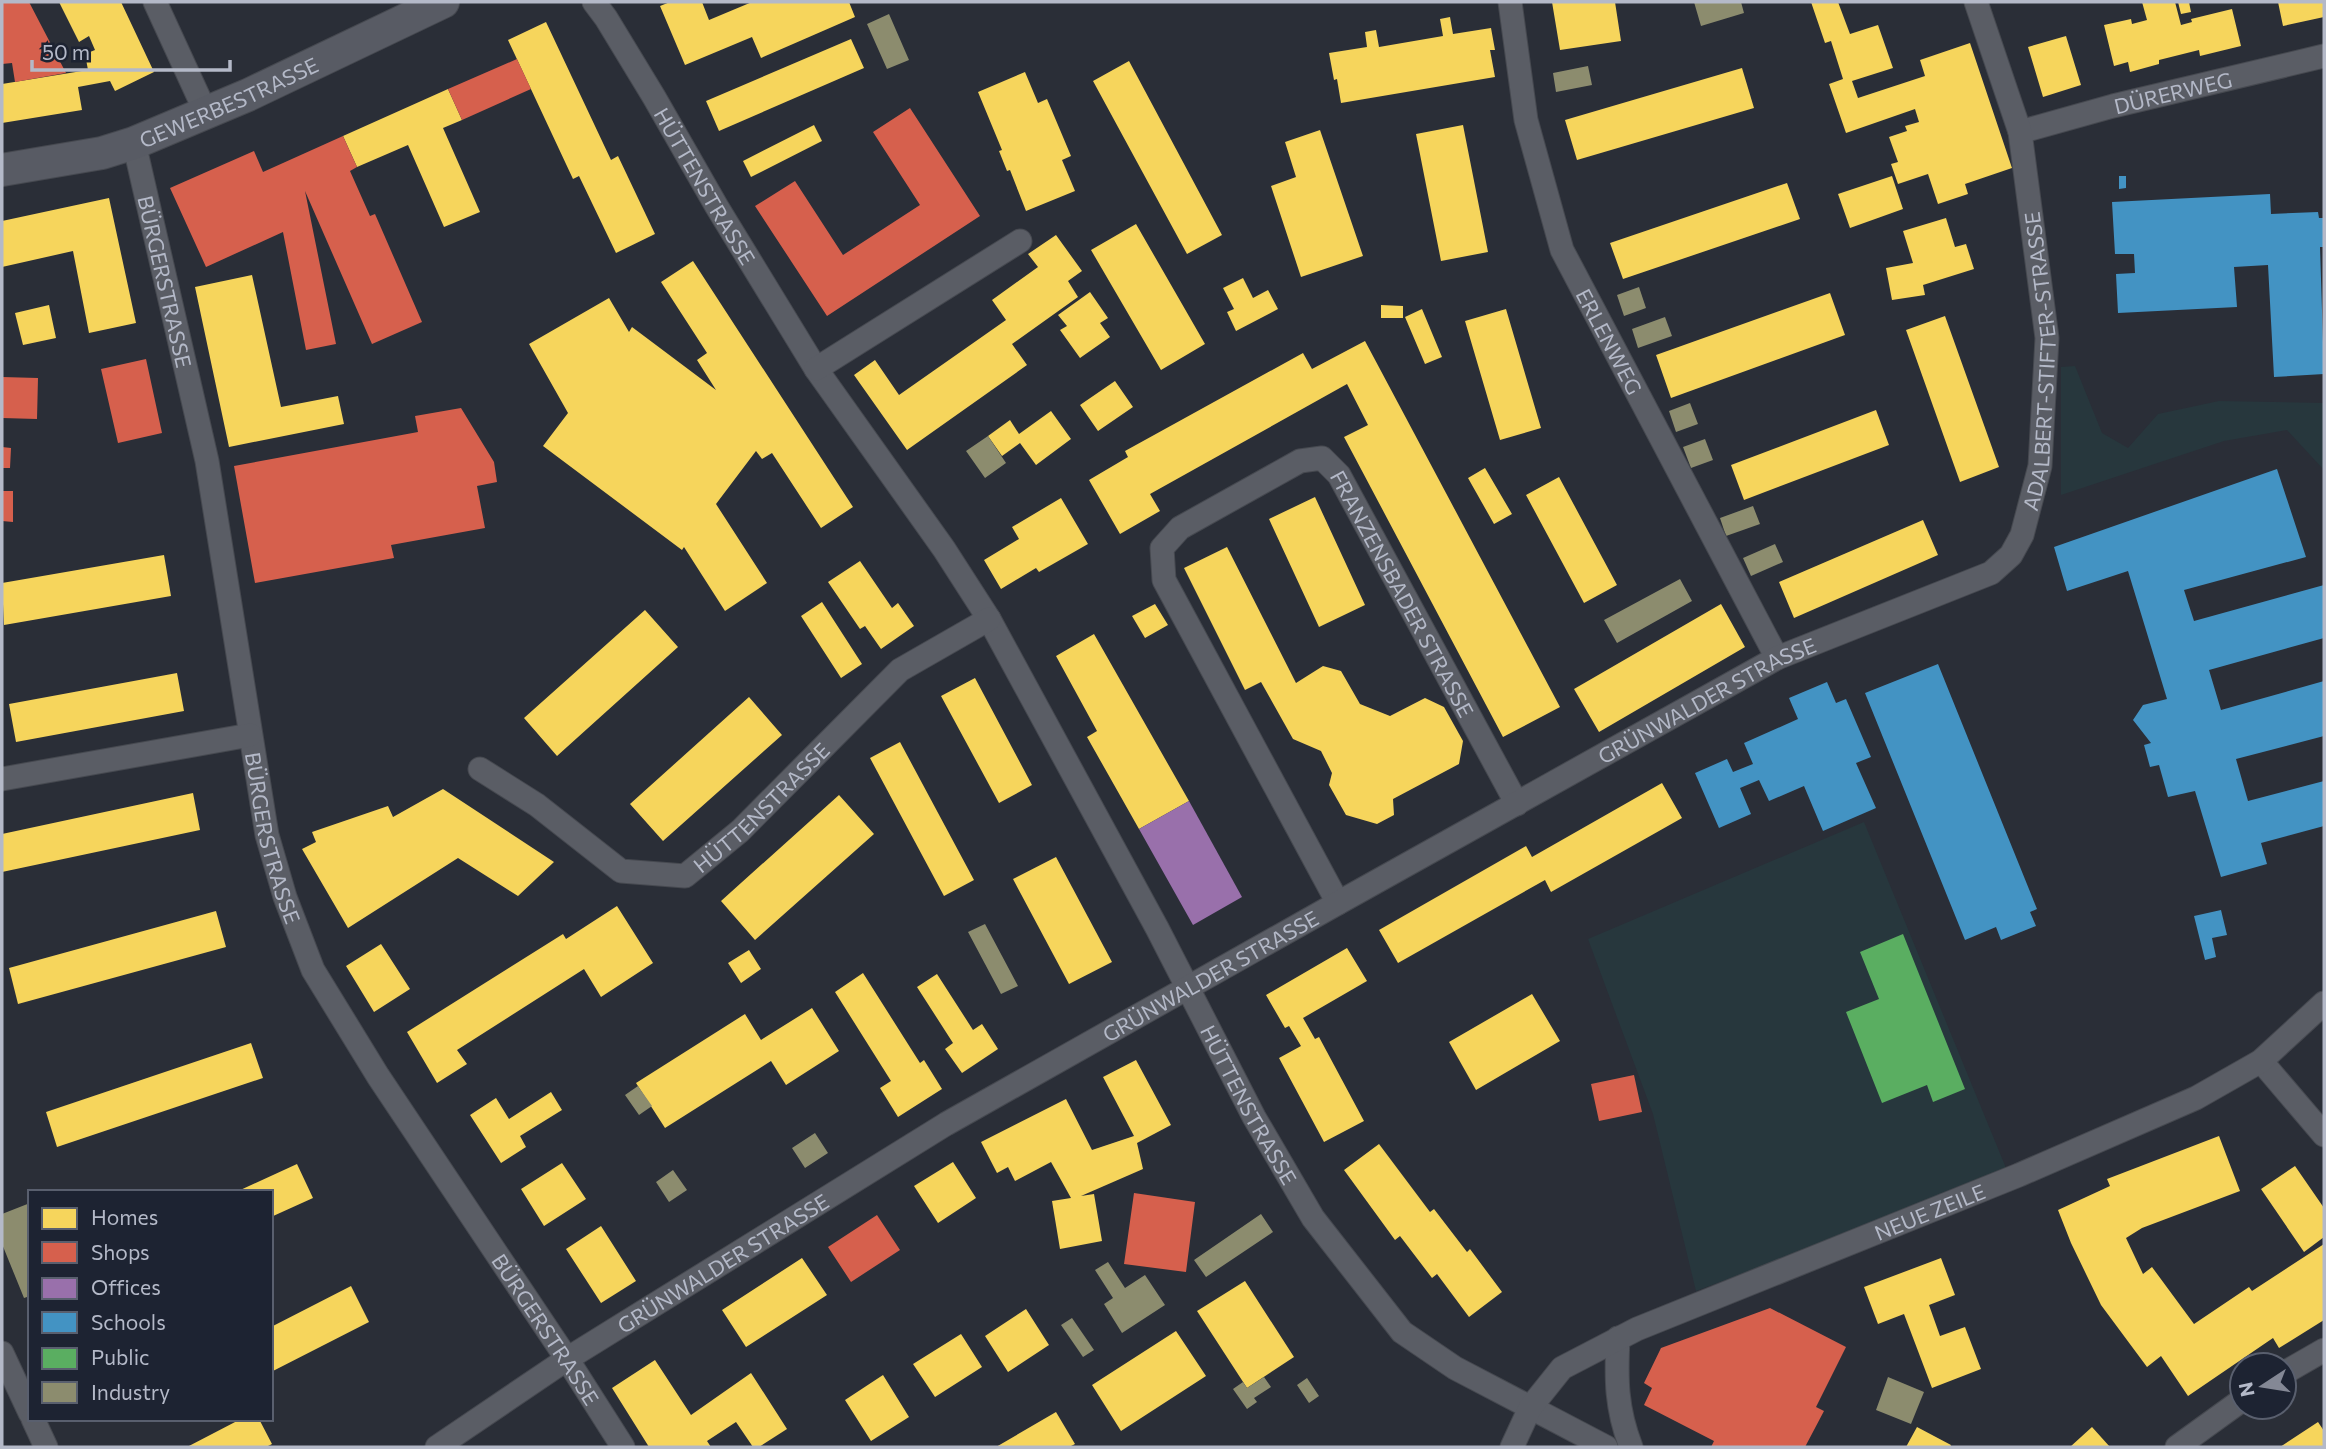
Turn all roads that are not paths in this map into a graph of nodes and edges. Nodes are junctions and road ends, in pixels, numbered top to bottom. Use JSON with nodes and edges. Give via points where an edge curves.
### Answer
{"nodes":[{"id":1,"x":155,"y":2,"type":"edge"},
{"id":2,"x":443,"y":2,"type":"edge"},
{"id":3,"x":594,"y":2,"type":"edge"},
{"id":4,"x":1510,"y":2,"type":"edge"},
{"id":5,"x":1976,"y":2,"type":"edge"},
{"id":6,"x":2324,"y":56,"type":"edge"},
{"id":7,"x":206,"y":113,"type":"junction"},
{"id":8,"x":2020,"y":132,"type":"junction"},
{"id":9,"x":134,"y":143,"type":"junction"},
{"id":10,"x":2,"y":170,"type":"edge"},
{"id":11,"x":1020,"y":241,"type":"dead end"},
{"id":12,"x":816,"y":369,"type":"junction"},
{"id":13,"x":2011,"y":555,"type":"joint"},
{"id":14,"x":989,"y":619,"type":"junction"},
{"id":15,"x":1777,"y":658,"type":"junction"},
{"id":16,"x":250,"y":735,"type":"junction"},
{"id":17,"x":480,"y":769,"type":"dead end"},
{"id":18,"x":2,"y":779,"type":"edge"},
{"id":19,"x":1517,"y":804,"type":"junction"},
{"id":20,"x":1338,"y":903,"type":"junction"},
{"id":21,"x":1189,"y":987,"type":"junction"},
{"id":22,"x":2324,"y":1003,"type":"edge"},
{"id":23,"x":2261,"y":1061,"type":"junction"},
{"id":24,"x":2324,"y":1135,"type":"edge"},
{"id":25,"x":1618,"y":1338,"type":"junction"},
{"id":26,"x":2324,"y":1350,"type":"edge"},
{"id":27,"x":2,"y":1353,"type":"edge"},
{"id":28,"x":568,"y":1359,"type":"junction"},
{"id":29,"x":2298,"y":1365,"type":"edge"},
{"id":30,"x":1530,"y":1408,"type":"junction"},
{"id":31,"x":28,"y":1409,"type":"edge"},
{"id":32,"x":2228,"y":1409,"type":"edge"},
{"id":33,"x":34,"y":1421,"type":"edge"},
{"id":34,"x":46,"y":1447,"type":"edge"},
{"id":35,"x":437,"y":1447,"type":"edge"},
{"id":36,"x":624,"y":1447,"type":"edge"},
{"id":37,"x":1512,"y":1447,"type":"edge"},
{"id":38,"x":1606,"y":1447,"type":"edge"},
{"id":39,"x":1631,"y":1447,"type":"edge"},
{"id":40,"x":2177,"y":1447,"type":"edge"}],
"edges":[{"from":1,"to":7,"type":"street"},
{"from":2,"to":7,"type":"street","name":"GEWERBESTRASSE"},
{"from":3,"to":12,"type":"street","name":"HÜTTENSTRASSE"},
{"from":4,"to":15,"type":"street","name":"ERLENWEG","via":[[1526,120],[1562,250]]},
{"from":5,"to":8,"type":"street","name":"ADALBERT-STIFTER-STRASSE"},
{"from":6,"to":8,"type":"street","name":"DÜRERWEG"},
{"from":7,"to":9,"type":"street","name":"GEWERBESTRASSE"},
{"from":8,"to":13,"type":"street","name":"ADALBERT-STIFTER-STRASSE","via":[[2047,338],[2040,466],[2022,535]]},
{"from":9,"to":10,"type":"street","name":"GEWERBESTRASSE"},
{"from":9,"to":16,"type":"street","name":"BÜRGERSTRASSE","via":[[206,461]]},
{"from":11,"to":12,"type":"street"},
{"from":12,"to":14,"type":"street","name":"HÜTTENSTRASSE"},
{"from":13,"to":15,"type":"street","name":"GRÜNWALDER STRASSE","via":[[1991,573]]},
{"from":14,"to":17,"type":"street","name":"HÜTTENSTRASSE","via":[[900,670],[740,831],[685,876],[621,871],[537,805]]},
{"from":14,"to":21,"type":"street","name":"HÜTTENSTRASSE"},
{"from":15,"to":19,"type":"street","name":"GRÜNWALDER STRASSE"},
{"from":16,"to":18,"type":"street"},
{"from":16,"to":28,"type":"street","name":"BÜRGERSTRASSE","via":[[267,835],[313,970],[378,1076]]},
{"from":19,"to":20,"type":"street","name":"GRÜNWALDER STRASSE"},
{"from":19,"to":20,"type":"street","name":"FRANZENSBADER STRASSE","via":[[1339,475],[1322,458],[1300,461],[1180,528],[1162,548],[1164,580]]},
{"from":20,"to":21,"type":"street","name":"GRÜNWALDER STRASSE"},
{"from":21,"to":28,"type":"street","name":"GRÜNWALDER STRASSE","via":[[946,1124]]},
{"from":21,"to":30,"type":"street","name":"HÜTTENSTRASSE","via":[[1254,1117],[1313,1218],[1402,1332],[1455,1368]]},
{"from":22,"to":23,"type":"street","name":"NEUE ZEILE"},
{"from":23,"to":24,"type":"street"},
{"from":23,"to":25,"type":"street","name":"NEUE ZEILE","via":[[2196,1098],[2090,1145]]},
{"from":25,"to":30,"type":"street","name":"NEUE ZEILE","via":[[1562,1368]]},
{"from":25,"to":39,"type":"street","via":[[1616,1383]]},
{"from":26,"to":29,"type":"street"},
{"from":27,"to":31,"type":"street"},
{"from":28,"to":35,"type":"street","name":"GRÜNWALDER STRASSE"},
{"from":28,"to":36,"type":"street","name":"BÜRGERSTRASSE"},
{"from":30,"to":37,"type":"street","name":"NEUE ZEILE"},
{"from":30,"to":38,"type":"street","name":"HÜTTENSTRASSE"},
{"from":32,"to":40,"type":"street"},
{"from":33,"to":34,"type":"street"}]}
